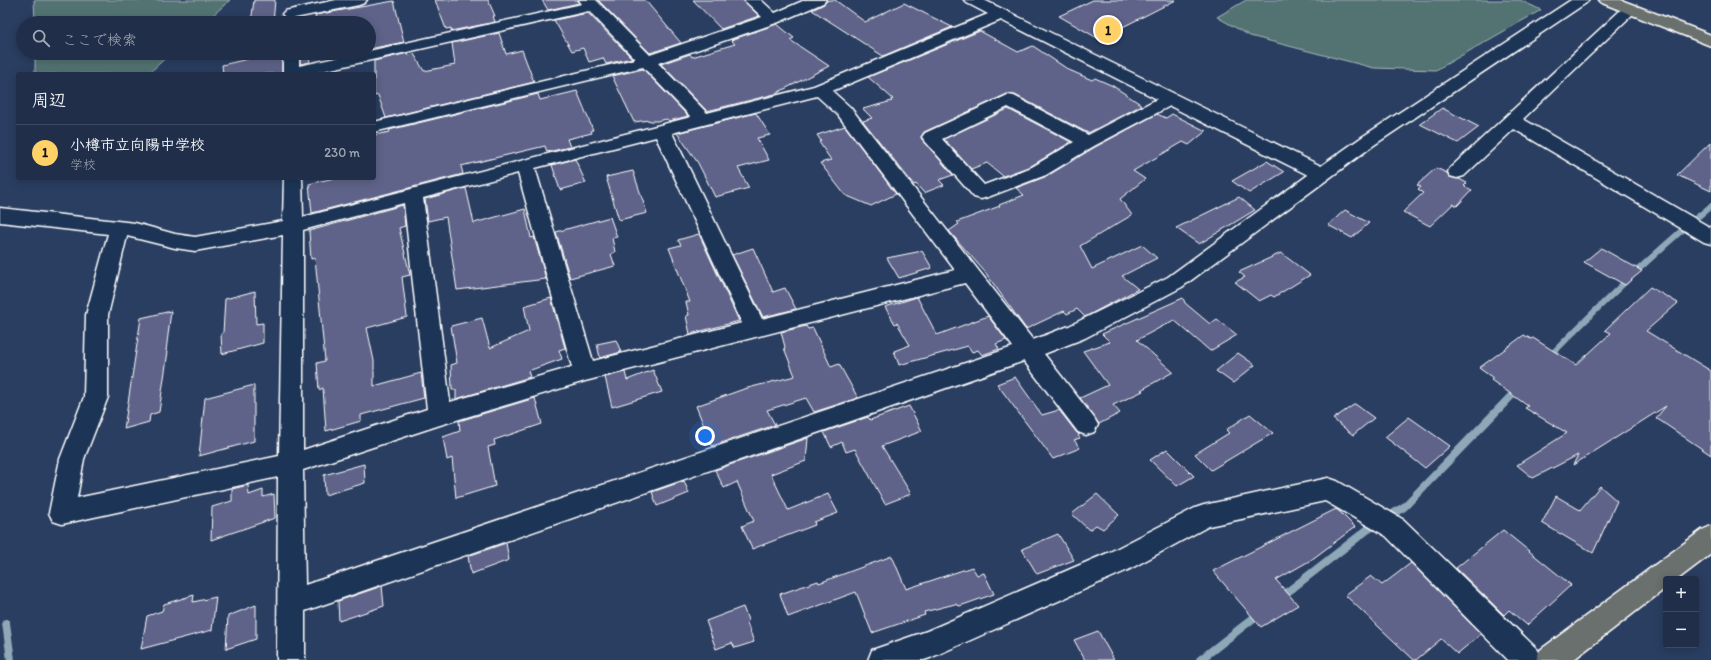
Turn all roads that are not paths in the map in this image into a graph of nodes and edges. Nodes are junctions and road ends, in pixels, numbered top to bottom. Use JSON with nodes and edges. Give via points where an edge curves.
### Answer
{"nodes":[{"id":1,"x":360,"y":0,"type":"edge"},
{"id":2,"x":752,"y":0,"type":"edge"},
{"id":3,"x":818,"y":0,"type":"edge"},
{"id":4,"x":972,"y":0,"type":"edge"},
{"id":5,"x":1581,"y":0,"type":"edge"},
{"id":6,"x":1607,"y":0,"type":"edge"},
{"id":7,"x":590,"y":3,"type":"edge"},
{"id":8,"x":1630,"y":9,"type":"junction"},
{"id":9,"x":291,"y":12,"type":"edge"},
{"id":10,"x":1000,"y":15,"type":"junction"},
{"id":11,"x":773,"y":18,"type":"junction"},
{"id":12,"x":1711,"y":41,"type":"edge"},
{"id":13,"x":376,"y":54,"type":"edge"},
{"id":14,"x":291,"y":60,"type":"edge"},
{"id":15,"x":350,"y":60,"type":"edge"},
{"id":16,"x":647,"y":61,"type":"junction"},
{"id":17,"x":291,"y":72,"type":"edge"},
{"id":18,"x":299,"y":72,"type":"edge"},
{"id":19,"x":820,"y":90,"type":"junction"},
{"id":20,"x":1170,"y":99,"type":"junction"},
{"id":21,"x":704,"y":120,"type":"junction"},
{"id":22,"x":1512,"y":120,"type":"junction"},
{"id":23,"x":376,"y":127,"type":"edge"},
{"id":24,"x":662,"y":131,"type":"junction"},
{"id":25,"x":1088,"y":142,"type":"junction"},
{"id":26,"x":525,"y":165,"type":"junction"},
{"id":27,"x":1457,"y":172,"type":"dead end"},
{"id":28,"x":1323,"y":175,"type":"junction"},
{"id":29,"x":293,"y":180,"type":"edge"},
{"id":30,"x":413,"y":196,"type":"junction"},
{"id":31,"x":0,"y":215,"type":"edge"},
{"id":32,"x":294,"y":226,"type":"junction"},
{"id":33,"x":119,"y":228,"type":"junction"},
{"id":34,"x":1711,"y":236,"type":"edge"},
{"id":35,"x":969,"y":274,"type":"junction"},
{"id":36,"x":756,"y":329,"type":"junction"},
{"id":37,"x":1028,"y":351,"type":"junction"},
{"id":38,"x":585,"y":372,"type":"junction"},
{"id":39,"x":440,"y":415,"type":"junction"},
{"id":40,"x":1086,"y":425,"type":"dead end"},
{"id":41,"x":291,"y":464,"type":"junction"},
{"id":42,"x":1707,"y":546,"type":"edge"},
{"id":43,"x":290,"y":603,"type":"junction"},
{"id":44,"x":291,"y":660,"type":"edge"},
{"id":45,"x":882,"y":660,"type":"edge"},
{"id":46,"x":1528,"y":660,"type":"edge"},
{"id":47,"x":1550,"y":660,"type":"edge"}],
"edges":[{"from":1,"to":9,"type":"street"},
{"from":2,"to":11,"type":"street"},
{"from":3,"to":11,"type":"street"},
{"from":4,"to":10,"type":"street"},
{"from":5,"to":28,"type":"street","via":[[1368,142]]},
{"from":6,"to":8,"type":"main road"},
{"from":7,"to":13,"type":"street"},
{"from":7,"to":16,"type":"street"},
{"from":8,"to":12,"type":"main road"},
{"from":8,"to":22,"type":"street"},
{"from":10,"to":19,"type":"street"},
{"from":10,"to":20,"type":"street"},
{"from":11,"to":16,"type":"street"},
{"from":14,"to":17,"type":"street"},
{"from":15,"to":18,"type":"street"},
{"from":16,"to":21,"type":"street"},
{"from":16,"to":23,"type":"street"},
{"from":19,"to":21,"type":"street"},
{"from":19,"to":35,"type":"street","via":[[844,111]]},
{"from":20,"to":25,"type":"street"},
{"from":20,"to":28,"type":"street"},
{"from":21,"to":24,"type":"street"},
{"from":22,"to":27,"type":"street"},
{"from":22,"to":34,"type":"street"},
{"from":24,"to":26,"type":"street"},
{"from":24,"to":36,"type":"street"},
{"from":25,"to":25,"type":"street","via":[[1040,172],[981,193],[931,137],[1008,100]]},
{"from":26,"to":30,"type":"street"},
{"from":26,"to":38,"type":"street"},
{"from":28,"to":37,"type":"street","via":[[1175,282],[1077,332]]},
{"from":29,"to":32,"type":"street"},
{"from":30,"to":32,"type":"street"},
{"from":30,"to":39,"type":"street"},
{"from":31,"to":33,"type":"street"},
{"from":32,"to":33,"type":"street","via":[[195,244]]},
{"from":32,"to":41,"type":"street"},
{"from":33,"to":41,"type":"street","via":[[96,315],[96,397],[72,459],[62,513]]},
{"from":35,"to":36,"type":"street"},
{"from":35,"to":37,"type":"street"},
{"from":36,"to":38,"type":"street"},
{"from":37,"to":40,"type":"street"},
{"from":37,"to":43,"type":"street"},
{"from":38,"to":39,"type":"street"},
{"from":39,"to":41,"type":"street"},
{"from":41,"to":43,"type":"street"},
{"from":42,"to":47,"type":"main road"},
{"from":43,"to":44,"type":"street"},
{"from":45,"to":46,"type":"street","via":[[930,644],[1119,561],[1204,516],[1328,489],[1395,528]]}]}
